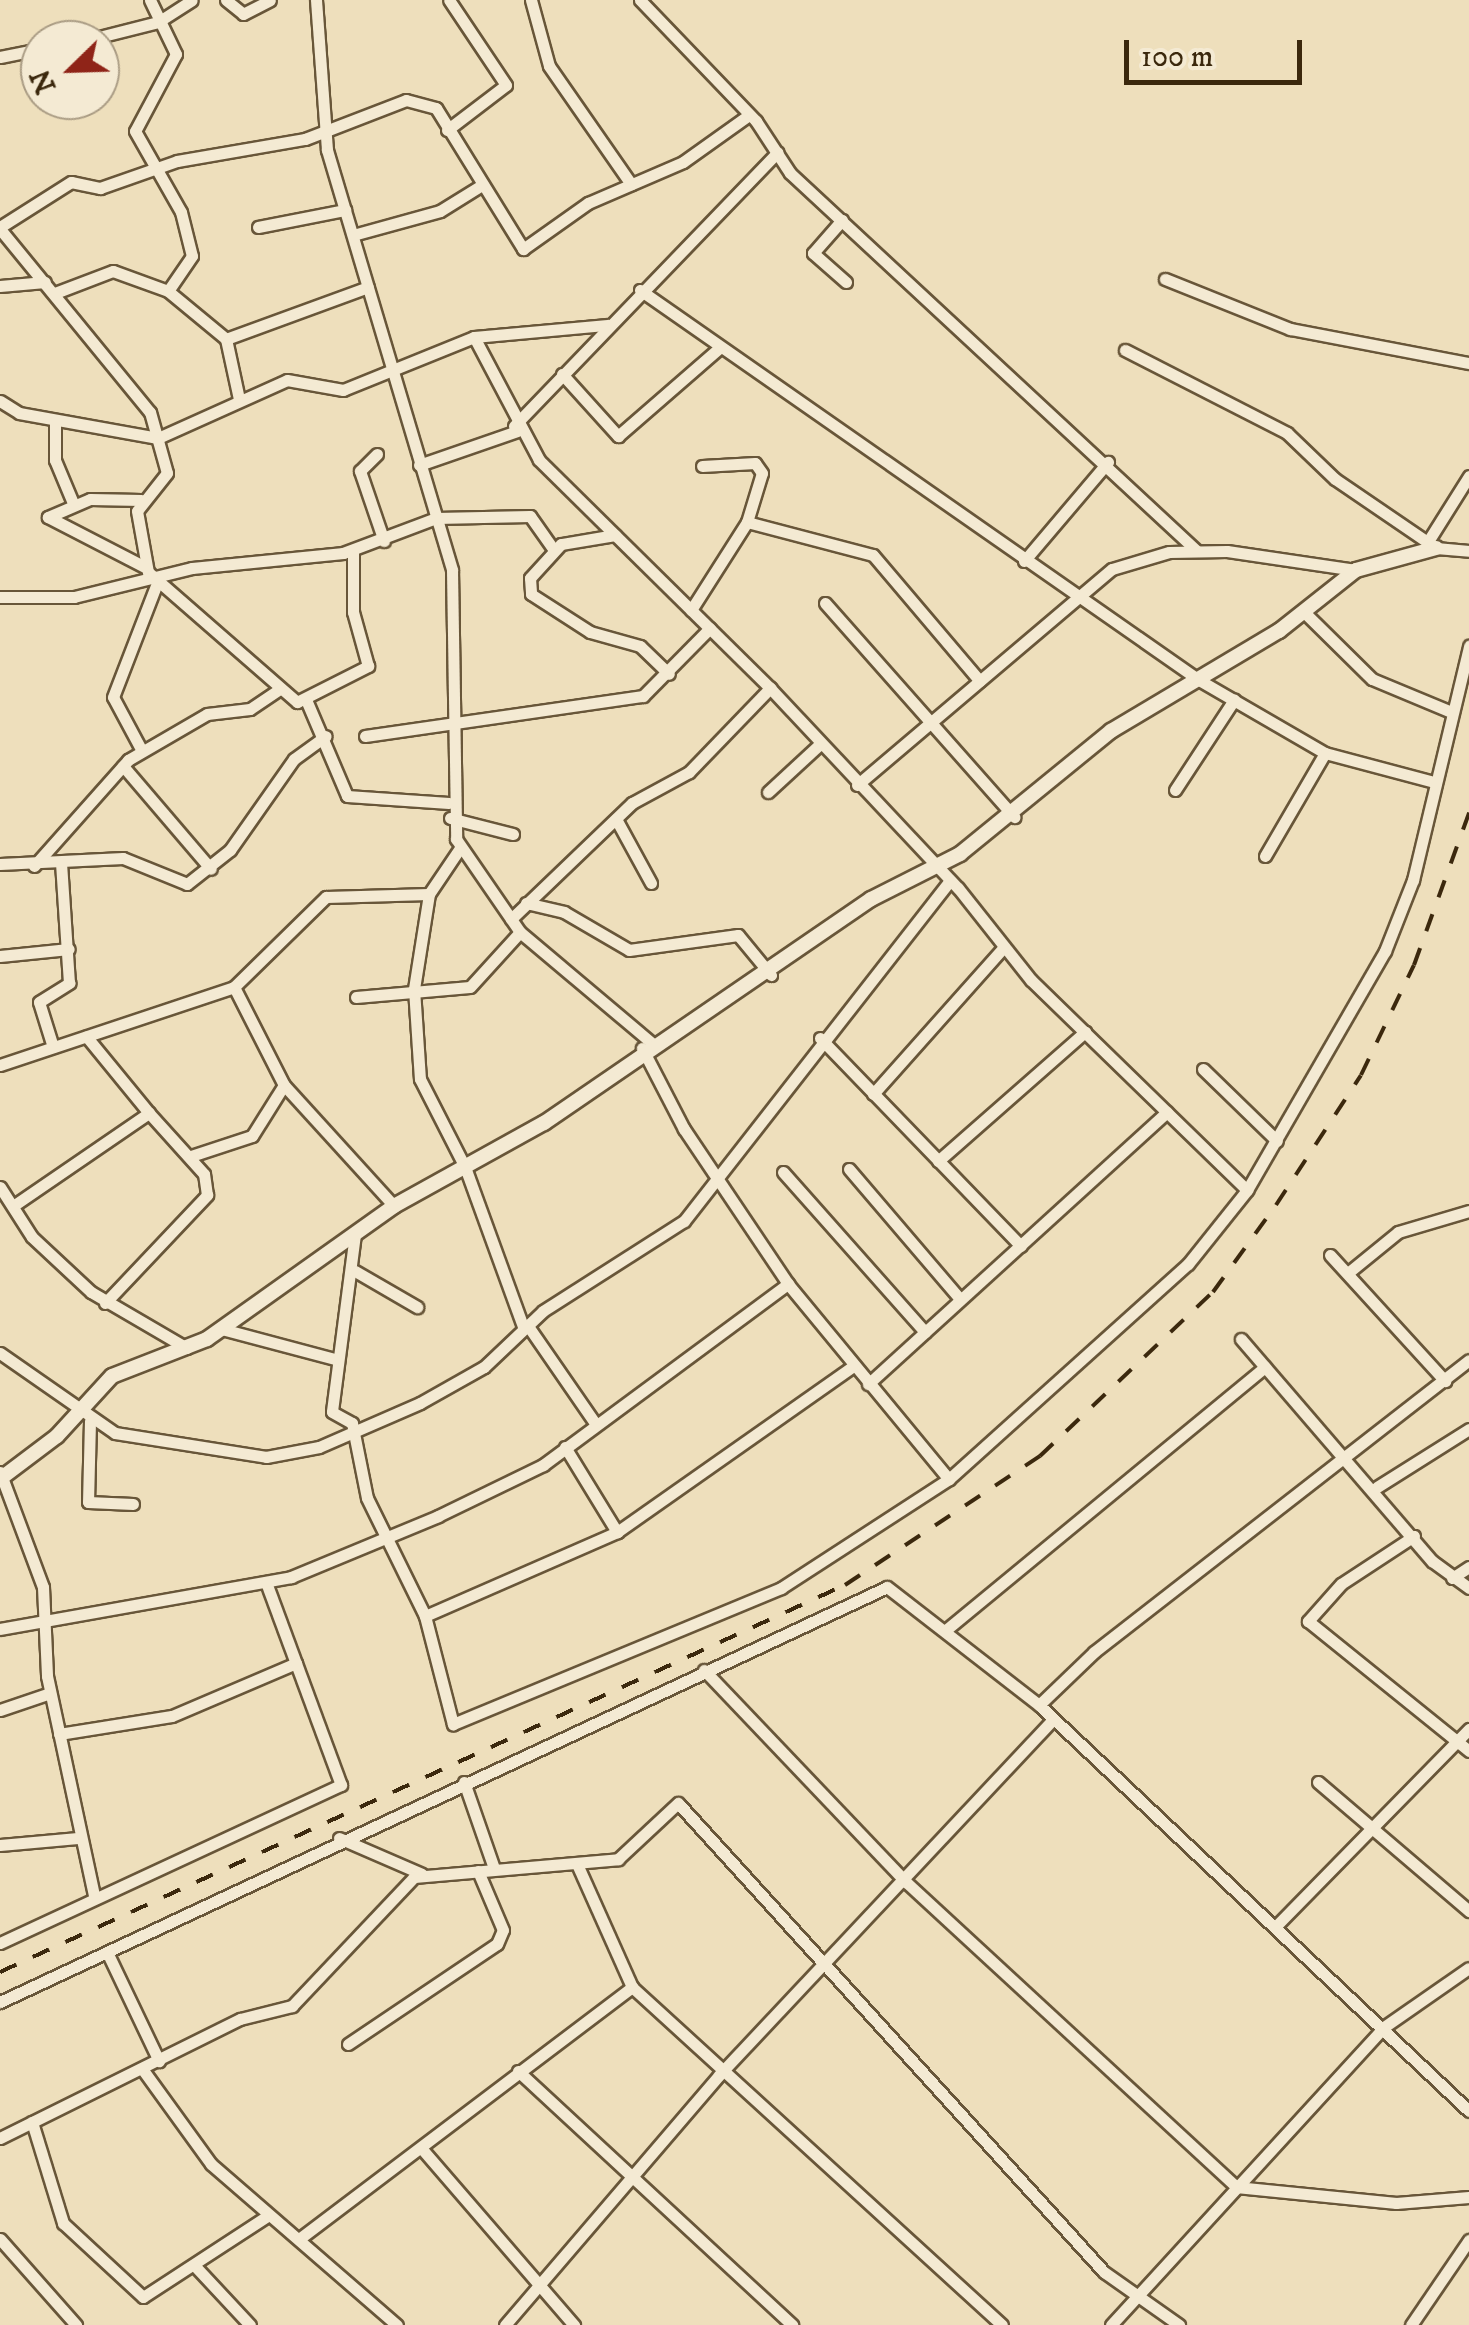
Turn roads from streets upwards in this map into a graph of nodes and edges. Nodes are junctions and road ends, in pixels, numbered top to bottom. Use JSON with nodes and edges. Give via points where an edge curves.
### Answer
{"nodes":[{"id":1,"x":150,"y":0,"type":"edge"},
{"id":2,"x":192,"y":0,"type":"edge"},
{"id":3,"x":226,"y":0,"type":"edge"},
{"id":4,"x":270,"y":0,"type":"edge"},
{"id":5,"x":316,"y":0,"type":"edge"},
{"id":6,"x":449,"y":0,"type":"edge"},
{"id":7,"x":531,"y":0,"type":"edge"},
{"id":8,"x":640,"y":0,"type":"edge"},
{"id":9,"x":158,"y":22,"type":"junction"},
{"id":10,"x":120,"y":32,"type":"edge"},
{"id":11,"x":750,"y":115,"type":"junction"},
{"id":12,"x":447,"y":130,"type":"junction"},
{"id":13,"x":328,"y":131,"type":"junction"},
{"id":14,"x":778,"y":152,"type":"junction"},
{"id":15,"x":152,"y":168,"type":"junction"},
{"id":16,"x":631,"y":184,"type":"junction"},
{"id":17,"x":482,"y":185,"type":"junction"},
{"id":18,"x":345,"y":210,"type":"junction"},
{"id":19,"x":842,"y":220,"type":"junction"},
{"id":20,"x":258,"y":227,"type":"dead end"},
{"id":21,"x":0,"y":228,"type":"edge"},
{"id":22,"x":353,"y":234,"type":"junction"},
{"id":23,"x":1165,"y":278,"type":"dead end"},
{"id":24,"x":45,"y":282,"type":"junction"},
{"id":25,"x":846,"y":282,"type":"dead end"},
{"id":26,"x":0,"y":286,"type":"edge"},
{"id":27,"x":368,"y":286,"type":"junction"},
{"id":28,"x":640,"y":290,"type":"junction"},
{"id":29,"x":168,"y":291,"type":"junction"},
{"id":30,"x":55,"y":292,"type":"junction"},
{"id":31,"x":607,"y":325,"type":"junction"},
{"id":32,"x":474,"y":337,"type":"junction"},
{"id":33,"x":226,"y":338,"type":"junction"},
{"id":34,"x":718,"y":350,"type":"junction"},
{"id":35,"x":1126,"y":350,"type":"dead end"},
{"id":36,"x":1469,"y":363,"type":"edge"},
{"id":37,"x":398,"y":366,"type":"junction"},
{"id":38,"x":562,"y":374,"type":"junction"},
{"id":39,"x":239,"y":400,"type":"junction"},
{"id":40,"x":0,"y":401,"type":"edge"},
{"id":41,"x":55,"y":420,"type":"junction"},
{"id":42,"x":515,"y":428,"type":"junction"},
{"id":43,"x":158,"y":438,"type":"junction"},
{"id":44,"x":377,"y":454,"type":"dead end"},
{"id":45,"x":1108,"y":462,"type":"junction"},
{"id":46,"x":419,"y":464,"type":"junction"},
{"id":47,"x":702,"y":466,"type":"dead end"},
{"id":48,"x":1469,"y":476,"type":"edge"},
{"id":49,"x":140,"y":500,"type":"junction"},
{"id":50,"x":73,"y":502,"type":"junction"},
{"id":51,"x":436,"y":518,"type":"junction"},
{"id":52,"x":747,"y":522,"type":"junction"},
{"id":53,"x":615,"y":535,"type":"junction"},
{"id":54,"x":384,"y":541,"type":"junction"},
{"id":55,"x":1431,"y":545,"type":"junction"},
{"id":56,"x":554,"y":550,"type":"junction"},
{"id":57,"x":353,"y":551,"type":"junction"},
{"id":58,"x":1197,"y":551,"type":"junction"},
{"id":59,"x":1469,"y":552,"type":"edge"},
{"id":60,"x":1024,"y":561,"type":"junction"},
{"id":61,"x":145,"y":567,"type":"junction"},
{"id":62,"x":1356,"y":570,"type":"junction"},
{"id":63,"x":155,"y":582,"type":"junction"},
{"id":64,"x":1071,"y":594,"type":"junction"},
{"id":65,"x":0,"y":597,"type":"edge"},
{"id":66,"x":824,"y":603,"type":"dead end"},
{"id":67,"x":691,"y":610,"type":"junction"},
{"id":68,"x":1305,"y":613,"type":"junction"},
{"id":69,"x":710,"y":628,"type":"junction"},
{"id":70,"x":1469,"y":646,"type":"edge"},
{"id":71,"x":669,"y":674,"type":"junction"},
{"id":72,"x":1199,"y":680,"type":"junction"},
{"id":73,"x":980,"y":681,"type":"junction"},
{"id":74,"x":770,"y":688,"type":"junction"},
{"id":75,"x":278,"y":690,"type":"junction"},
{"id":76,"x":1234,"y":700,"type":"junction"},
{"id":77,"x":307,"y":702,"type":"junction"},
{"id":78,"x":1449,"y":711,"type":"junction"},
{"id":79,"x":459,"y":720,"type":"junction"},
{"id":80,"x":936,"y":721,"type":"junction"},
{"id":81,"x":326,"y":736,"type":"junction"},
{"id":82,"x":365,"y":736,"type":"dead end"},
{"id":83,"x":820,"y":744,"type":"junction"},
{"id":84,"x":142,"y":751,"type":"junction"},
{"id":85,"x":1326,"y":753,"type":"junction"},
{"id":86,"x":123,"y":766,"type":"junction"},
{"id":87,"x":1430,"y":782,"type":"junction"},
{"id":88,"x":857,"y":785,"type":"junction"},
{"id":89,"x":1175,"y":790,"type":"dead end"},
{"id":90,"x":768,"y":792,"type":"dead end"},
{"id":91,"x":449,"y":803,"type":"junction"},
{"id":92,"x":450,"y":818,"type":"junction"},
{"id":93,"x":1014,"y":818,"type":"junction"},
{"id":94,"x":616,"y":819,"type":"junction"},
{"id":95,"x":514,"y":834,"type":"dead end"},
{"id":96,"x":460,"y":848,"type":"junction"},
{"id":97,"x":1265,"y":856,"type":"dead end"},
{"id":98,"x":0,"y":864,"type":"edge"},
{"id":99,"x":61,"y":864,"type":"junction"},
{"id":100,"x":34,"y":866,"type":"junction"},
{"id":101,"x":211,"y":869,"type":"junction"},
{"id":102,"x":937,"y":869,"type":"junction"},
{"id":103,"x":950,"y":880,"type":"junction"},
{"id":104,"x":651,"y":882,"type":"dead end"},
{"id":105,"x":430,"y":894,"type":"junction"},
{"id":106,"x":526,"y":903,"type":"junction"},
{"id":107,"x":511,"y":919,"type":"junction"},
{"id":108,"x":520,"y":932,"type":"junction"},
{"id":109,"x":68,"y":948,"type":"junction"},
{"id":110,"x":1003,"y":948,"type":"junction"},
{"id":111,"x":0,"y":956,"type":"edge"},
{"id":112,"x":771,"y":975,"type":"junction"},
{"id":113,"x":234,"y":988,"type":"junction"},
{"id":114,"x":414,"y":989,"type":"junction"},
{"id":115,"x":356,"y":997,"type":"dead end"},
{"id":116,"x":1085,"y":1032,"type":"junction"},
{"id":117,"x":86,"y":1036,"type":"junction"},
{"id":118,"x":820,"y":1038,"type":"junction"},
{"id":119,"x":648,"y":1046,"type":"junction"},
{"id":120,"x":53,"y":1047,"type":"junction"},
{"id":121,"x":0,"y":1065,"type":"edge"},
{"id":122,"x":1204,"y":1068,"type":"dead end"},
{"id":123,"x":284,"y":1085,"type":"junction"},
{"id":124,"x":873,"y":1094,"type":"junction"},
{"id":125,"x":1167,"y":1112,"type":"junction"},
{"id":126,"x":148,"y":1113,"type":"junction"},
{"id":127,"x":1277,"y":1141,"type":"junction"},
{"id":128,"x":191,"y":1156,"type":"junction"},
{"id":129,"x":938,"y":1162,"type":"junction"},
{"id":130,"x":465,"y":1167,"type":"junction"},
{"id":131,"x":849,"y":1169,"type":"dead end"},
{"id":132,"x":783,"y":1172,"type":"dead end"},
{"id":133,"x":717,"y":1178,"type":"junction"},
{"id":134,"x":0,"y":1187,"type":"edge"},
{"id":135,"x":1247,"y":1190,"type":"junction"},
{"id":136,"x":14,"y":1206,"type":"junction"},
{"id":137,"x":394,"y":1206,"type":"junction"},
{"id":138,"x":1469,"y":1211,"type":"edge"},
{"id":139,"x":355,"y":1234,"type":"junction"},
{"id":140,"x":1021,"y":1246,"type":"junction"},
{"id":141,"x":1330,"y":1254,"type":"dead end"},
{"id":142,"x":355,"y":1271,"type":"junction"},
{"id":143,"x":1349,"y":1272,"type":"junction"},
{"id":144,"x":788,"y":1284,"type":"junction"},
{"id":145,"x":960,"y":1299,"type":"junction"},
{"id":146,"x":105,"y":1303,"type":"junction"},
{"id":147,"x":417,"y":1307,"type":"dead end"},
{"id":148,"x":222,"y":1328,"type":"junction"},
{"id":149,"x":526,"y":1328,"type":"junction"},
{"id":150,"x":925,"y":1332,"type":"junction"},
{"id":151,"x":1240,"y":1340,"type":"dead end"},
{"id":152,"x":187,"y":1348,"type":"junction"},
{"id":153,"x":0,"y":1353,"type":"edge"},
{"id":154,"x":335,"y":1359,"type":"junction"},
{"id":155,"x":1469,"y":1360,"type":"edge"},
{"id":156,"x":853,"y":1366,"type":"junction"},
{"id":157,"x":1266,"y":1366,"type":"junction"},
{"id":158,"x":1445,"y":1381,"type":"junction"},
{"id":159,"x":868,"y":1384,"type":"junction"},
{"id":160,"x":85,"y":1416,"type":"junction"},
{"id":161,"x":595,"y":1422,"type":"junction"},
{"id":162,"x":1469,"y":1429,"type":"edge"},
{"id":163,"x":354,"y":1431,"type":"junction"},
{"id":164,"x":565,"y":1447,"type":"junction"},
{"id":165,"x":1350,"y":1457,"type":"junction"},
{"id":166,"x":1,"y":1476,"type":"edge"},
{"id":167,"x":949,"y":1479,"type":"junction"},
{"id":168,"x":1377,"y":1487,"type":"junction"},
{"id":169,"x":132,"y":1504,"type":"dead end"},
{"id":170,"x":617,"y":1532,"type":"junction"},
{"id":171,"x":1414,"y":1536,"type":"junction"},
{"id":172,"x":384,"y":1539,"type":"junction"},
{"id":173,"x":1469,"y":1567,"type":"edge"},
{"id":174,"x":1452,"y":1578,"type":"junction"},
{"id":175,"x":266,"y":1582,"type":"junction"},
{"id":176,"x":1469,"y":1588,"type":"edge"},
{"id":177,"x":425,"y":1616,"type":"junction"},
{"id":178,"x":46,"y":1620,"type":"junction"},
{"id":179,"x":947,"y":1628,"type":"junction"},
{"id":180,"x":0,"y":1629,"type":"edge"},
{"id":181,"x":296,"y":1662,"type":"junction"},
{"id":182,"x":704,"y":1670,"type":"junction"},
{"id":183,"x":50,"y":1693,"type":"junction"},
{"id":184,"x":1039,"y":1705,"type":"junction"},
{"id":185,"x":0,"y":1710,"type":"edge"},
{"id":186,"x":1050,"y":1722,"type":"junction"},
{"id":187,"x":1469,"y":1728,"type":"edge"},
{"id":188,"x":59,"y":1734,"type":"junction"},
{"id":189,"x":1457,"y":1740,"type":"junction"},
{"id":190,"x":1469,"y":1751,"type":"edge"},
{"id":191,"x":464,"y":1782,"type":"junction"},
{"id":192,"x":1318,"y":1782,"type":"dead end"},
{"id":193,"x":1378,"y":1829,"type":"junction"},
{"id":194,"x":78,"y":1838,"type":"junction"},
{"id":195,"x":339,"y":1838,"type":"junction"},
{"id":196,"x":0,"y":1845,"type":"edge"},
{"id":197,"x":577,"y":1864,"type":"junction"},
{"id":198,"x":494,"y":1868,"type":"junction"},
{"id":199,"x":478,"y":1871,"type":"junction"},
{"id":200,"x":422,"y":1874,"type":"junction"},
{"id":201,"x":906,"y":1882,"type":"junction"},
{"id":202,"x":94,"y":1896,"type":"junction"},
{"id":203,"x":1469,"y":1910,"type":"edge"},
{"id":204,"x":1276,"y":1926,"type":"junction"},
{"id":205,"x":0,"y":1943,"type":"edge"},
{"id":206,"x":107,"y":1952,"type":"junction"},
{"id":207,"x":1469,"y":1968,"type":"edge"},
{"id":208,"x":822,"y":1971,"type":"junction"},
{"id":209,"x":632,"y":1987,"type":"junction"},
{"id":210,"x":0,"y":2002,"type":"edge"},
{"id":211,"x":1384,"y":2027,"type":"junction"},
{"id":212,"x":348,"y":2044,"type":"dead end"},
{"id":213,"x":159,"y":2061,"type":"junction"},
{"id":214,"x":143,"y":2070,"type":"junction"},
{"id":215,"x":518,"y":2071,"type":"junction"},
{"id":216,"x":719,"y":2075,"type":"junction"},
{"id":217,"x":1469,"y":2112,"type":"edge"},
{"id":218,"x":32,"y":2122,"type":"junction"},
{"id":219,"x":0,"y":2138,"type":"edge"},
{"id":220,"x":422,"y":2149,"type":"junction"},
{"id":221,"x":632,"y":2184,"type":"junction"},
{"id":222,"x":1236,"y":2187,"type":"junction"},
{"id":223,"x":1469,"y":2196,"type":"edge"},
{"id":224,"x":269,"y":2215,"type":"junction"},
{"id":225,"x":0,"y":2239,"type":"edge"},
{"id":226,"x":299,"y":2239,"type":"junction"},
{"id":227,"x":1469,"y":2240,"type":"edge"},
{"id":228,"x":194,"y":2265,"type":"junction"},
{"id":229,"x":536,"y":2290,"type":"junction"},
{"id":230,"x":1133,"y":2298,"type":"junction"},
{"id":231,"x":76,"y":2325,"type":"edge"},
{"id":232,"x":250,"y":2325,"type":"edge"},
{"id":233,"x":398,"y":2325,"type":"edge"},
{"id":234,"x":505,"y":2325,"type":"edge"},
{"id":235,"x":574,"y":2325,"type":"edge"},
{"id":236,"x":792,"y":2325,"type":"edge"},
{"id":237,"x":1002,"y":2325,"type":"edge"},
{"id":238,"x":1111,"y":2325,"type":"edge"},
{"id":239,"x":1180,"y":2325,"type":"edge"},
{"id":240,"x":1411,"y":2325,"type":"edge"}],
"edges":[{"from":1,"to":9,"type":"street"},
{"from":2,"to":9,"type":"street"},
{"from":3,"to":4,"type":"street","via":[[244,14]]},
{"from":5,"to":13,"type":"street"},
{"from":6,"to":12,"type":"street","via":[[506,84]]},
{"from":7,"to":16,"type":"street","via":[[549,66]]},
{"from":8,"to":11,"type":"street"},
{"from":9,"to":10,"type":"street"},
{"from":9,"to":15,"type":"street","via":[[177,45],[135,121]]},
{"from":11,"to":14,"type":"street"},
{"from":11,"to":16,"type":"street","via":[[683,162]]},
{"from":12,"to":13,"type":"street","via":[[436,108],[406,100]]},
{"from":12,"to":17,"type":"street"},
{"from":13,"to":15,"type":"street"},
{"from":13,"to":18,"type":"street"},
{"from":14,"to":19,"type":"street"},
{"from":14,"to":28,"type":"street"},
{"from":15,"to":21,"type":"street","via":[[100,188],[71,182]]},
{"from":15,"to":29,"type":"street","via":[[191,242],[188,268]]},
{"from":16,"to":17,"type":"street","via":[[523,249]]},
{"from":17,"to":22,"type":"street","via":[[440,211]]},
{"from":18,"to":20,"type":"street"},
{"from":18,"to":22,"type":"street"},
{"from":19,"to":25,"type":"street","via":[[813,253]]},
{"from":19,"to":45,"type":"street","via":[[996,374]]},
{"from":21,"to":24,"type":"street"},
{"from":22,"to":27,"type":"street"},
{"from":23,"to":36,"type":"street","via":[[1290,329]]},
{"from":24,"to":26,"type":"street"},
{"from":24,"to":30,"type":"street"},
{"from":27,"to":33,"type":"street"},
{"from":27,"to":37,"type":"street"},
{"from":28,"to":31,"type":"street"},
{"from":28,"to":34,"type":"street"},
{"from":29,"to":30,"type":"street","via":[[114,271]]},
{"from":29,"to":33,"type":"street"},
{"from":30,"to":43,"type":"street","via":[[138,392]]},
{"from":31,"to":32,"type":"street"},
{"from":31,"to":38,"type":"street"},
{"from":32,"to":37,"type":"street"},
{"from":32,"to":42,"type":"street"},
{"from":33,"to":39,"type":"street"},
{"from":34,"to":38,"type":"street","via":[[618,436]]},
{"from":34,"to":60,"type":"street"},
{"from":35,"to":55,"type":"street","via":[[1287,433]]},
{"from":37,"to":39,"type":"street","via":[[342,390],[308,378]]},
{"from":37,"to":46,"type":"street"},
{"from":38,"to":42,"type":"street"},
{"from":39,"to":43,"type":"street"},
{"from":40,"to":41,"type":"street"},
{"from":41,"to":43,"type":"street"},
{"from":41,"to":50,"type":"street","via":[[55,460]]},
{"from":42,"to":46,"type":"street"},
{"from":42,"to":53,"type":"street"},
{"from":43,"to":49,"type":"street","via":[[166,480]]},
{"from":44,"to":54,"type":"street","via":[[361,478]]},
{"from":45,"to":58,"type":"street"},
{"from":45,"to":60,"type":"street"},
{"from":46,"to":51,"type":"street"},
{"from":47,"to":52,"type":"street","via":[[760,466]]},
{"from":48,"to":55,"type":"street"},
{"from":49,"to":50,"type":"street"},
{"from":49,"to":61,"type":"street"},
{"from":50,"to":61,"type":"street","via":[[50,520]]},
{"from":51,"to":54,"type":"street"},
{"from":51,"to":56,"type":"street","via":[[530,516]]},
{"from":51,"to":79,"type":"street","via":[[452,570]]},
{"from":52,"to":67,"type":"street"},
{"from":52,"to":73,"type":"street","via":[[873,555]]},
{"from":53,"to":56,"type":"street"},
{"from":53,"to":67,"type":"street"},
{"from":54,"to":57,"type":"street"},
{"from":55,"to":59,"type":"street"},
{"from":55,"to":62,"type":"street"},
{"from":56,"to":71,"type":"street","via":[[530,578],[537,601],[590,632],[640,646]]},
{"from":57,"to":63,"type":"street"},
{"from":57,"to":77,"type":"street","via":[[353,612],[368,666]]},
{"from":58,"to":62,"type":"street"},
{"from":58,"to":64,"type":"street","via":[[1140,558]]},
{"from":60,"to":64,"type":"street"},
{"from":61,"to":63,"type":"street"},
{"from":62,"to":68,"type":"street"},
{"from":63,"to":65,"type":"street","via":[[74,597]]},
{"from":63,"to":75,"type":"street","via":[[237,642]]},
{"from":63,"to":84,"type":"street","via":[[113,697]]},
{"from":64,"to":72,"type":"street"},
{"from":64,"to":73,"type":"street"},
{"from":66,"to":80,"type":"street"},
{"from":67,"to":69,"type":"street"},
{"from":68,"to":72,"type":"street"},
{"from":68,"to":78,"type":"street","via":[[1372,680]]},
{"from":69,"to":71,"type":"street"},
{"from":69,"to":74,"type":"street"},
{"from":70,"to":78,"type":"street"},
{"from":71,"to":79,"type":"street","via":[[643,696]]},
{"from":72,"to":76,"type":"street"},
{"from":72,"to":93,"type":"street","via":[[1112,732]]},
{"from":73,"to":80,"type":"street"},
{"from":74,"to":83,"type":"street"},
{"from":74,"to":94,"type":"street","via":[[689,772]]},
{"from":75,"to":77,"type":"street"},
{"from":75,"to":84,"type":"street","via":[[250,709],[206,714]]},
{"from":76,"to":85,"type":"street"},
{"from":76,"to":89,"type":"street"},
{"from":77,"to":81,"type":"street"},
{"from":78,"to":87,"type":"street"},
{"from":79,"to":82,"type":"street"},
{"from":79,"to":91,"type":"street"},
{"from":80,"to":88,"type":"street"},
{"from":80,"to":93,"type":"street"},
{"from":81,"to":91,"type":"street","via":[[350,798]]},
{"from":81,"to":101,"type":"street","via":[[294,759]]},
{"from":83,"to":88,"type":"street"},
{"from":83,"to":90,"type":"street"},
{"from":84,"to":86,"type":"street"},
{"from":85,"to":87,"type":"street"},
{"from":85,"to":97,"type":"street"},
{"from":86,"to":100,"type":"street"},
{"from":86,"to":101,"type":"street"},
{"from":87,"to":127,"type":"street","via":[[1433,806],[1385,951]]},
{"from":88,"to":102,"type":"street"},
{"from":91,"to":92,"type":"street"},
{"from":92,"to":95,"type":"street"},
{"from":92,"to":96,"type":"street"},
{"from":93,"to":102,"type":"street"},
{"from":94,"to":104,"type":"street"},
{"from":94,"to":106,"type":"street"},
{"from":96,"to":105,"type":"street"},
{"from":96,"to":107,"type":"street"},
{"from":98,"to":100,"type":"street"},
{"from":99,"to":100,"type":"street"},
{"from":99,"to":101,"type":"street","via":[[123,858],[178,885]]},
{"from":99,"to":109,"type":"street"},
{"from":102,"to":103,"type":"street"},
{"from":102,"to":112,"type":"street","via":[[871,899]]},
{"from":103,"to":110,"type":"street"},
{"from":103,"to":118,"type":"street"},
{"from":105,"to":113,"type":"street","via":[[367,890],[315,901]]},
{"from":105,"to":114,"type":"street"},
{"from":106,"to":107,"type":"street"},
{"from":106,"to":112,"type":"street","via":[[564,912],[628,950],[738,935]]},
{"from":107,"to":108,"type":"street"},
{"from":108,"to":114,"type":"street","via":[[478,983]]},
{"from":108,"to":119,"type":"street"},
{"from":109,"to":111,"type":"street"},
{"from":109,"to":120,"type":"street","via":[[69,983],[39,1002]]},
{"from":110,"to":116,"type":"street"},
{"from":110,"to":124,"type":"street"},
{"from":112,"to":119,"type":"street"},
{"from":113,"to":117,"type":"street"},
{"from":113,"to":123,"type":"street"},
{"from":114,"to":115,"type":"street"},
{"from":114,"to":130,"type":"street","via":[[422,1091]]},
{"from":116,"to":125,"type":"street"},
{"from":116,"to":129,"type":"street"},
{"from":117,"to":120,"type":"street"},
{"from":117,"to":126,"type":"street"},
{"from":118,"to":124,"type":"street"},
{"from":118,"to":133,"type":"street"},
{"from":119,"to":130,"type":"street","via":[[544,1123]]},
{"from":119,"to":133,"type":"street"},
{"from":120,"to":121,"type":"street"},
{"from":122,"to":127,"type":"street"},
{"from":123,"to":128,"type":"street","via":[[244,1141]]},
{"from":123,"to":137,"type":"street"},
{"from":124,"to":129,"type":"street"},
{"from":125,"to":135,"type":"street"},
{"from":125,"to":140,"type":"street"},
{"from":126,"to":128,"type":"street"},
{"from":126,"to":136,"type":"street"},
{"from":127,"to":135,"type":"street"},
{"from":128,"to":146,"type":"street","via":[[207,1195]]},
{"from":129,"to":140,"type":"street"},
{"from":130,"to":137,"type":"street"},
{"from":130,"to":149,"type":"street"},
{"from":131,"to":145,"type":"street"},
{"from":132,"to":150,"type":"street"},
{"from":133,"to":144,"type":"street"},
{"from":133,"to":149,"type":"street","via":[[684,1221]]},
{"from":134,"to":136,"type":"street"},
{"from":135,"to":167,"type":"street","via":[[1188,1264]]},
{"from":136,"to":146,"type":"street","via":[[32,1237]]},
{"from":137,"to":139,"type":"street"},
{"from":138,"to":143,"type":"street","via":[[1398,1232]]},
{"from":139,"to":142,"type":"street"},
{"from":139,"to":148,"type":"street"},
{"from":140,"to":145,"type":"street"},
{"from":141,"to":143,"type":"street"},
{"from":142,"to":147,"type":"street"},
{"from":142,"to":154,"type":"street"},
{"from":143,"to":158,"type":"street"},
{"from":144,"to":156,"type":"street"},
{"from":144,"to":161,"type":"street"},
{"from":145,"to":150,"type":"street"},
{"from":146,"to":152,"type":"street"},
{"from":148,"to":152,"type":"street"},
{"from":148,"to":154,"type":"street"},
{"from":149,"to":161,"type":"street"},
{"from":149,"to":163,"type":"street","via":[[455,1385]]},
{"from":150,"to":159,"type":"street"},
{"from":151,"to":157,"type":"street"},
{"from":152,"to":160,"type":"street","via":[[112,1376]]},
{"from":153,"to":160,"type":"street"},
{"from":154,"to":163,"type":"street","via":[[332,1412]]},
{"from":155,"to":158,"type":"street"},
{"from":156,"to":159,"type":"street"},
{"from":156,"to":170,"type":"street"},
{"from":157,"to":165,"type":"street"},
{"from":157,"to":179,"type":"street"},
{"from":158,"to":165,"type":"street"},
{"from":159,"to":167,"type":"street"},
{"from":160,"to":163,"type":"street","via":[[136,1438],[279,1458]]},
{"from":160,"to":166,"type":"street"},
{"from":160,"to":169,"type":"street","via":[[88,1502]]},
{"from":161,"to":164,"type":"street"},
{"from":162,"to":168,"type":"street"},
{"from":163,"to":172,"type":"street"},
{"from":164,"to":170,"type":"street"},
{"from":164,"to":172,"type":"street","via":[[525,1477]]},
{"from":165,"to":168,"type":"street"},
{"from":165,"to":184,"type":"street","via":[[1094,1652]]},
{"from":166,"to":178,"type":"street","via":[[34,1551]]},
{"from":167,"to":177,"type":"street","via":[[781,1588],[457,1725]]},
{"from":168,"to":171,"type":"street"},
{"from":170,"to":177,"type":"street"},
{"from":171,"to":174,"type":"street"},
{"from":171,"to":189,"type":"street","via":[[1341,1584],[1308,1621]]},
{"from":172,"to":175,"type":"street"},
{"from":172,"to":177,"type":"street"},
{"from":173,"to":174,"type":"street"},
{"from":174,"to":176,"type":"street"},
{"from":175,"to":178,"type":"street"},
{"from":175,"to":181,"type":"street"},
{"from":178,"to":180,"type":"street"},
{"from":178,"to":183,"type":"street"},
{"from":179,"to":182,"type":"street","via":[[880,1588]]},
{"from":179,"to":184,"type":"street"},
{"from":181,"to":188,"type":"street","via":[[172,1716]]},
{"from":181,"to":202,"type":"street","via":[[341,1785]]},
{"from":182,"to":191,"type":"street"},
{"from":182,"to":201,"type":"street"},
{"from":183,"to":185,"type":"street"},
{"from":183,"to":188,"type":"street"},
{"from":184,"to":186,"type":"street"},
{"from":186,"to":201,"type":"street"},
{"from":186,"to":204,"type":"street"},
{"from":187,"to":189,"type":"street"},
{"from":188,"to":194,"type":"street"},
{"from":189,"to":190,"type":"street"},
{"from":189,"to":193,"type":"street"},
{"from":191,"to":195,"type":"street"},
{"from":191,"to":198,"type":"street"},
{"from":192,"to":193,"type":"street"},
{"from":193,"to":203,"type":"street"},
{"from":193,"to":204,"type":"street"},
{"from":194,"to":196,"type":"street"},
{"from":194,"to":202,"type":"street"},
{"from":195,"to":200,"type":"street"},
{"from":195,"to":206,"type":"street"},
{"from":197,"to":198,"type":"street"},
{"from":197,"to":208,"type":"street","via":[[631,1852],[681,1804]]},
{"from":197,"to":209,"type":"street"},
{"from":198,"to":199,"type":"street"},
{"from":199,"to":200,"type":"street"},
{"from":199,"to":212,"type":"street","via":[[504,1930],[497,1944]]},
{"from":200,"to":213,"type":"street","via":[[292,2006],[240,2019]]},
{"from":201,"to":208,"type":"street"},
{"from":201,"to":222,"type":"street"},
{"from":202,"to":205,"type":"street"},
{"from":204,"to":211,"type":"street"},
{"from":206,"to":210,"type":"street"},
{"from":206,"to":213,"type":"street"},
{"from":207,"to":211,"type":"street"},
{"from":208,"to":216,"type":"street"},
{"from":208,"to":230,"type":"street"},
{"from":209,"to":215,"type":"street"},
{"from":209,"to":216,"type":"street"},
{"from":211,"to":217,"type":"street"},
{"from":211,"to":222,"type":"street"},
{"from":213,"to":214,"type":"street"},
{"from":214,"to":218,"type":"street"},
{"from":214,"to":224,"type":"street","via":[[211,2164]]},
{"from":215,"to":220,"type":"street"},
{"from":215,"to":221,"type":"street"},
{"from":216,"to":221,"type":"street"},
{"from":216,"to":237,"type":"street","via":[[762,2102]]},
{"from":218,"to":219,"type":"street"},
{"from":218,"to":228,"type":"street","via":[[63,2223],[143,2297]]},
{"from":220,"to":226,"type":"street"},
{"from":220,"to":229,"type":"street"},
{"from":221,"to":229,"type":"street"},
{"from":221,"to":236,"type":"street"},
{"from":222,"to":223,"type":"street","via":[[1396,2202]]},
{"from":222,"to":230,"type":"street"},
{"from":224,"to":226,"type":"street"},
{"from":224,"to":228,"type":"street"},
{"from":225,"to":231,"type":"street"},
{"from":226,"to":233,"type":"street"},
{"from":227,"to":240,"type":"street"},
{"from":228,"to":232,"type":"street"},
{"from":229,"to":234,"type":"street"},
{"from":229,"to":235,"type":"street"},
{"from":230,"to":238,"type":"street"},
{"from":230,"to":239,"type":"street"}]}
